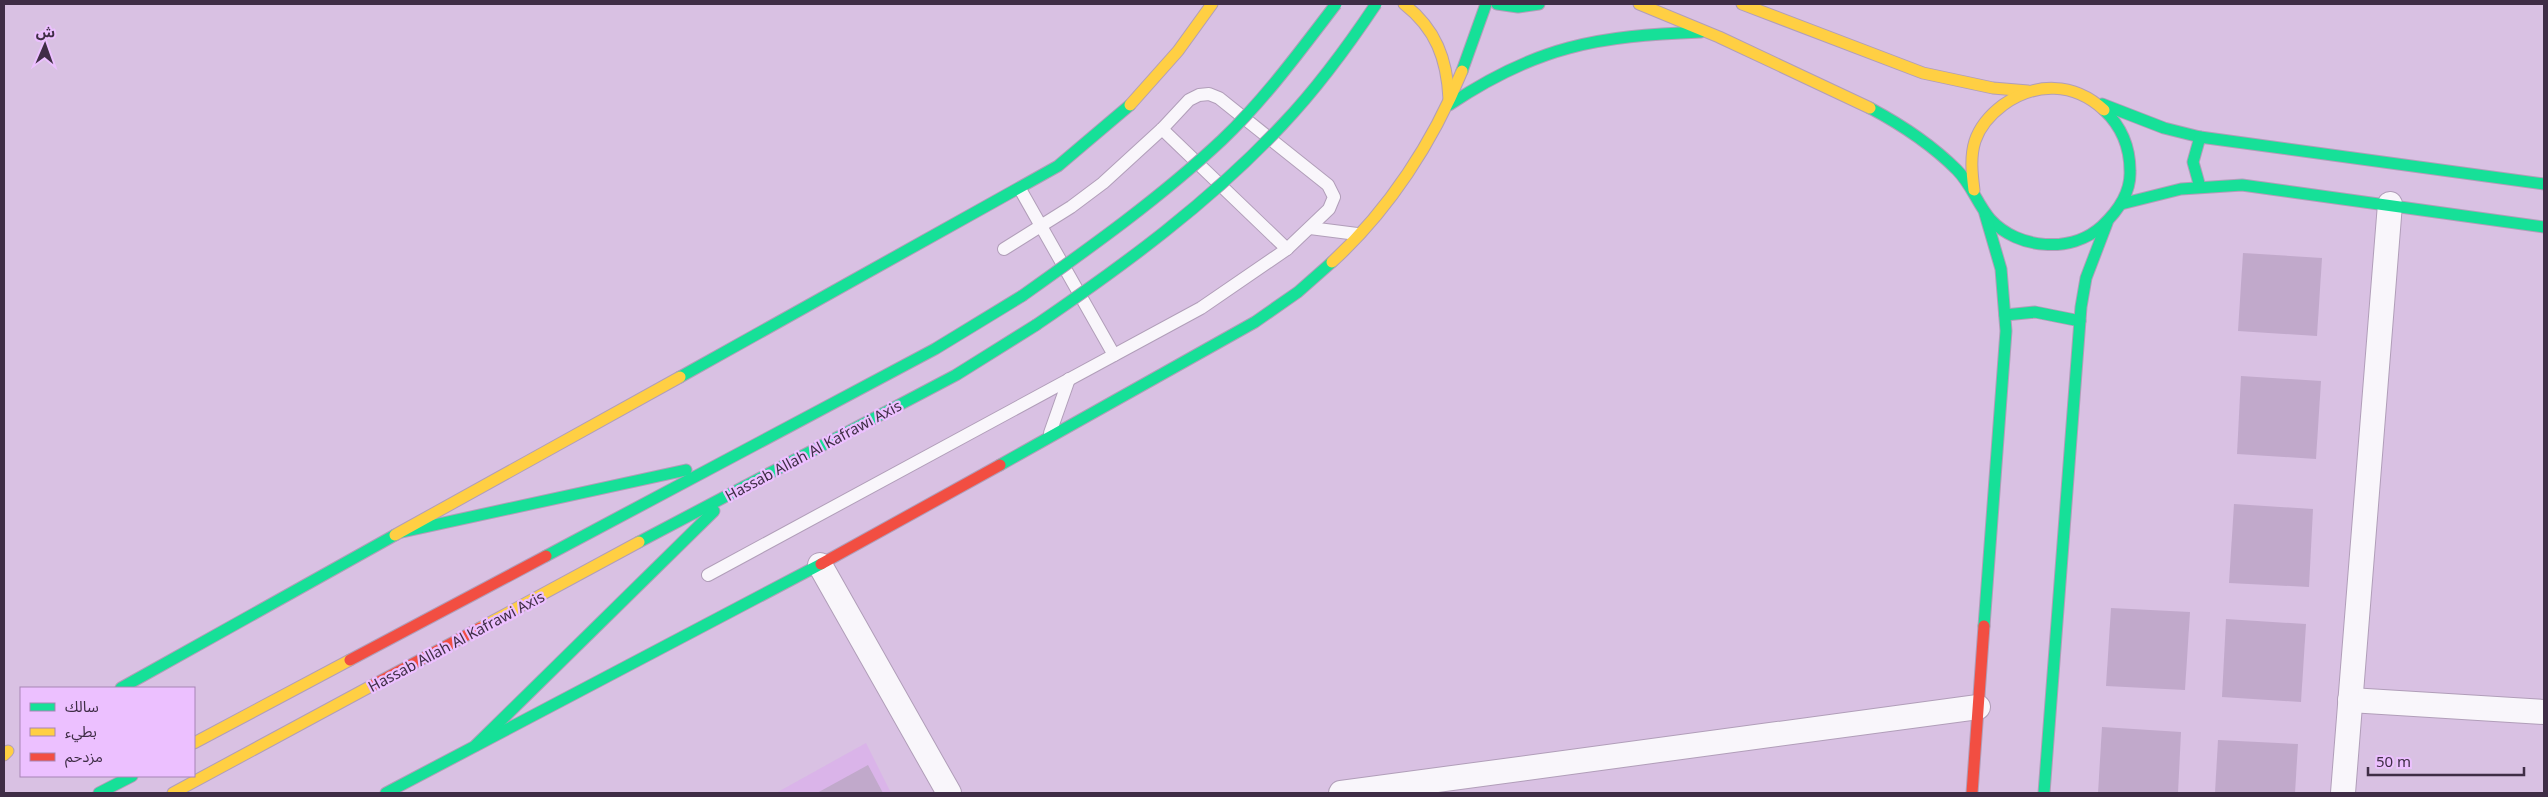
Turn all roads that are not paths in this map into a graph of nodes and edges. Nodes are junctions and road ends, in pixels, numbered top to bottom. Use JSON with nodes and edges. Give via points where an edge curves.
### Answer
{"nodes":[{"id":1,"x":1198,"y":4,"type":"edge"},
{"id":2,"x":1212,"y":4,"type":"edge"},
{"id":3,"x":1336,"y":4,"type":"edge"},
{"id":4,"x":1376,"y":4,"type":"edge"},
{"id":5,"x":1404,"y":4,"type":"edge"},
{"id":6,"x":1486,"y":4,"type":"edge"},
{"id":7,"x":1497,"y":4,"type":"edge"},
{"id":8,"x":1540,"y":4,"type":"edge"},
{"id":9,"x":1639,"y":4,"type":"edge"},
{"id":10,"x":1742,"y":4,"type":"edge"},
{"id":11,"x":1709,"y":32,"type":"junction"},
{"id":12,"x":1191,"y":36,"type":"junction"},
{"id":13,"x":2028,"y":91,"type":"junction"},
{"id":14,"x":2095,"y":101,"type":"junction"},
{"id":15,"x":1449,"y":105,"type":"junction"},
{"id":16,"x":1162,"y":129,"type":"junction"},
{"id":17,"x":2200,"y":137,"type":"junction"},
{"id":18,"x":2544,"y":184,"type":"edge"},
{"id":19,"x":2200,"y":187,"type":"junction"},
{"id":20,"x":1020,"y":189,"type":"junction"},
{"id":21,"x":1974,"y":190,"type":"junction"},
{"id":22,"x":2121,"y":204,"type":"junction"},
{"id":23,"x":2390,"y":204,"type":"junction"},
{"id":24,"x":1984,"y":210,"type":"junction"},
{"id":25,"x":2107,"y":223,"type":"junction"},
{"id":26,"x":1041,"y":226,"type":"junction"},
{"id":27,"x":2544,"y":227,"type":"edge"},
{"id":28,"x":1310,"y":228,"type":"junction"},
{"id":29,"x":1360,"y":234,"type":"junction"},
{"id":30,"x":1004,"y":249,"type":"dead end"},
{"id":31,"x":1287,"y":249,"type":"junction"},
{"id":32,"x":2005,"y":315,"type":"junction"},
{"id":33,"x":2080,"y":321,"type":"junction"},
{"id":34,"x":1114,"y":355,"type":"junction"},
{"id":35,"x":1069,"y":379,"type":"junction"},
{"id":36,"x":1050,"y":435,"type":"junction"},
{"id":37,"x":719,"y":463,"type":"junction"},
{"id":38,"x":736,"y":490,"type":"junction"},
{"id":39,"x":402,"y":532,"type":"junction"},
{"id":40,"x":820,"y":565,"type":"junction"},
{"id":41,"x":708,"y":575,"type":"dead end"},
{"id":42,"x":123,"y":687,"type":"edge"},
{"id":43,"x":2350,"y":700,"type":"junction"},
{"id":44,"x":1978,"y":706,"type":"junction"},
{"id":45,"x":2544,"y":712,"type":"edge"},
{"id":46,"x":195,"y":742,"type":"edge"},
{"id":47,"x":20,"y":745,"type":"edge"},
{"id":48,"x":476,"y":745,"type":"junction"},
{"id":49,"x":5,"y":753,"type":"edge"},
{"id":50,"x":130,"y":777,"type":"edge"},
{"id":51,"x":412,"y":787,"type":"edge"},
{"id":52,"x":99,"y":793,"type":"edge"},
{"id":53,"x":173,"y":793,"type":"edge"},
{"id":54,"x":386,"y":793,"type":"edge"},
{"id":55,"x":949,"y":793,"type":"edge"},
{"id":56,"x":1341,"y":793,"type":"edge"},
{"id":57,"x":1972,"y":793,"type":"edge"},
{"id":58,"x":2044,"y":793,"type":"edge"},
{"id":59,"x":2343,"y":793,"type":"edge"}],
"edges":[{"from":1,"to":12,"type":"street"},
{"from":2,"to":12,"type":"street"},
{"from":3,"to":37,"type":"street","bridge":true,"via":[[1248,113],[1132,218],[1022,296],[935,349]]},
{"from":4,"to":38,"type":"street","name":"Hassab Allah Al Kafrawi Axis","bridge":true,"via":[[1322,77],[1272,136],[1213,192],[1152,242],[1036,325],[956,375]]},
{"from":5,"to":15,"type":"street","via":[[1428,25],[1439,43],[1446,62]]},
{"from":6,"to":15,"type":"street"},
{"from":7,"to":8,"type":"street","via":[[1507,7]]},
{"from":9,"to":11,"type":"street"},
{"from":10,"to":13,"type":"street","via":[[1923,73],[1975,85]]},
{"from":11,"to":15,"type":"street","via":[[1628,36],[1589,41],[1551,51],[1480,83]]},
{"from":11,"to":21,"type":"street","via":[[1891,120],[1930,146]]},
{"from":12,"to":20,"type":"street","via":[[1152,84],[1108,128],[1058,166]]},
{"from":13,"to":14,"type":"street","via":[[2051,87],[2074,90]]},
{"from":13,"to":21,"type":"street","via":[[2005,101],[1987,118],[1975,140],[1971,165]]},
{"from":14,"to":17,"type":"street","via":[[2155,125]]},
{"from":14,"to":22,"type":"street","via":[[2112,116],[2125,136],[2130,159],[2129,182]]},
{"from":15,"to":29,"type":"street","via":[[1420,156]]},
{"from":16,"to":26,"type":"lane","via":[[1103,183]]},
{"from":16,"to":28,"type":"lane","via":[[1189,100],[1209,94],[1219,98],[1332,191],[1332,204]]},
{"from":16,"to":31,"type":"lane"},
{"from":17,"to":18,"type":"street"},
{"from":17,"to":19,"type":"street","via":[[2195,146],[2192,167]]},
{"from":19,"to":22,"type":"street"},
{"from":19,"to":23,"type":"street","via":[[2242,185]]},
{"from":20,"to":26,"type":"lane"},
{"from":20,"to":39,"type":"street"},
{"from":21,"to":24,"type":"street"},
{"from":22,"to":25,"type":"street"},
{"from":23,"to":27,"type":"street"},
{"from":23,"to":43,"type":"street"},
{"from":24,"to":25,"type":"street","via":[[2000,228],[2020,240],[2043,246],[2066,244],[2088,237]]},
{"from":24,"to":32,"type":"street","via":[[2001,269]]},
{"from":25,"to":33,"type":"street","via":[[2086,278]]},
{"from":26,"to":30,"type":"lane"},
{"from":26,"to":34,"type":"lane"},
{"from":28,"to":29,"type":"lane"},
{"from":28,"to":31,"type":"lane"},
{"from":29,"to":36,"type":"street","via":[[1303,288],[1255,322]]},
{"from":31,"to":34,"type":"lane","via":[[1201,308]]},
{"from":32,"to":33,"type":"street","via":[[2035,312]]},
{"from":32,"to":44,"type":"street"},
{"from":33,"to":58,"type":"street"},
{"from":34,"to":35,"type":"lane"},
{"from":35,"to":36,"type":"lane"},
{"from":35,"to":41,"type":"lane"},
{"from":36,"to":40,"type":"street"},
{"from":37,"to":39,"type":"street"},
{"from":37,"to":46,"type":"street"},
{"from":38,"to":48,"type":"street"},
{"from":38,"to":53,"type":"street","name":"Hassab Allah Al Kafrawi Axis"},
{"from":39,"to":42,"type":"street"},
{"from":40,"to":48,"type":"street"},
{"from":40,"to":55,"type":"street"},
{"from":43,"to":45,"type":"street"},
{"from":43,"to":59,"type":"street"},
{"from":44,"to":56,"type":"street"},
{"from":44,"to":57,"type":"street"},
{"from":47,"to":49,"type":"street"},
{"from":48,"to":51,"type":"street"},
{"from":50,"to":52,"type":"street"},
{"from":51,"to":54,"type":"street"}]}
